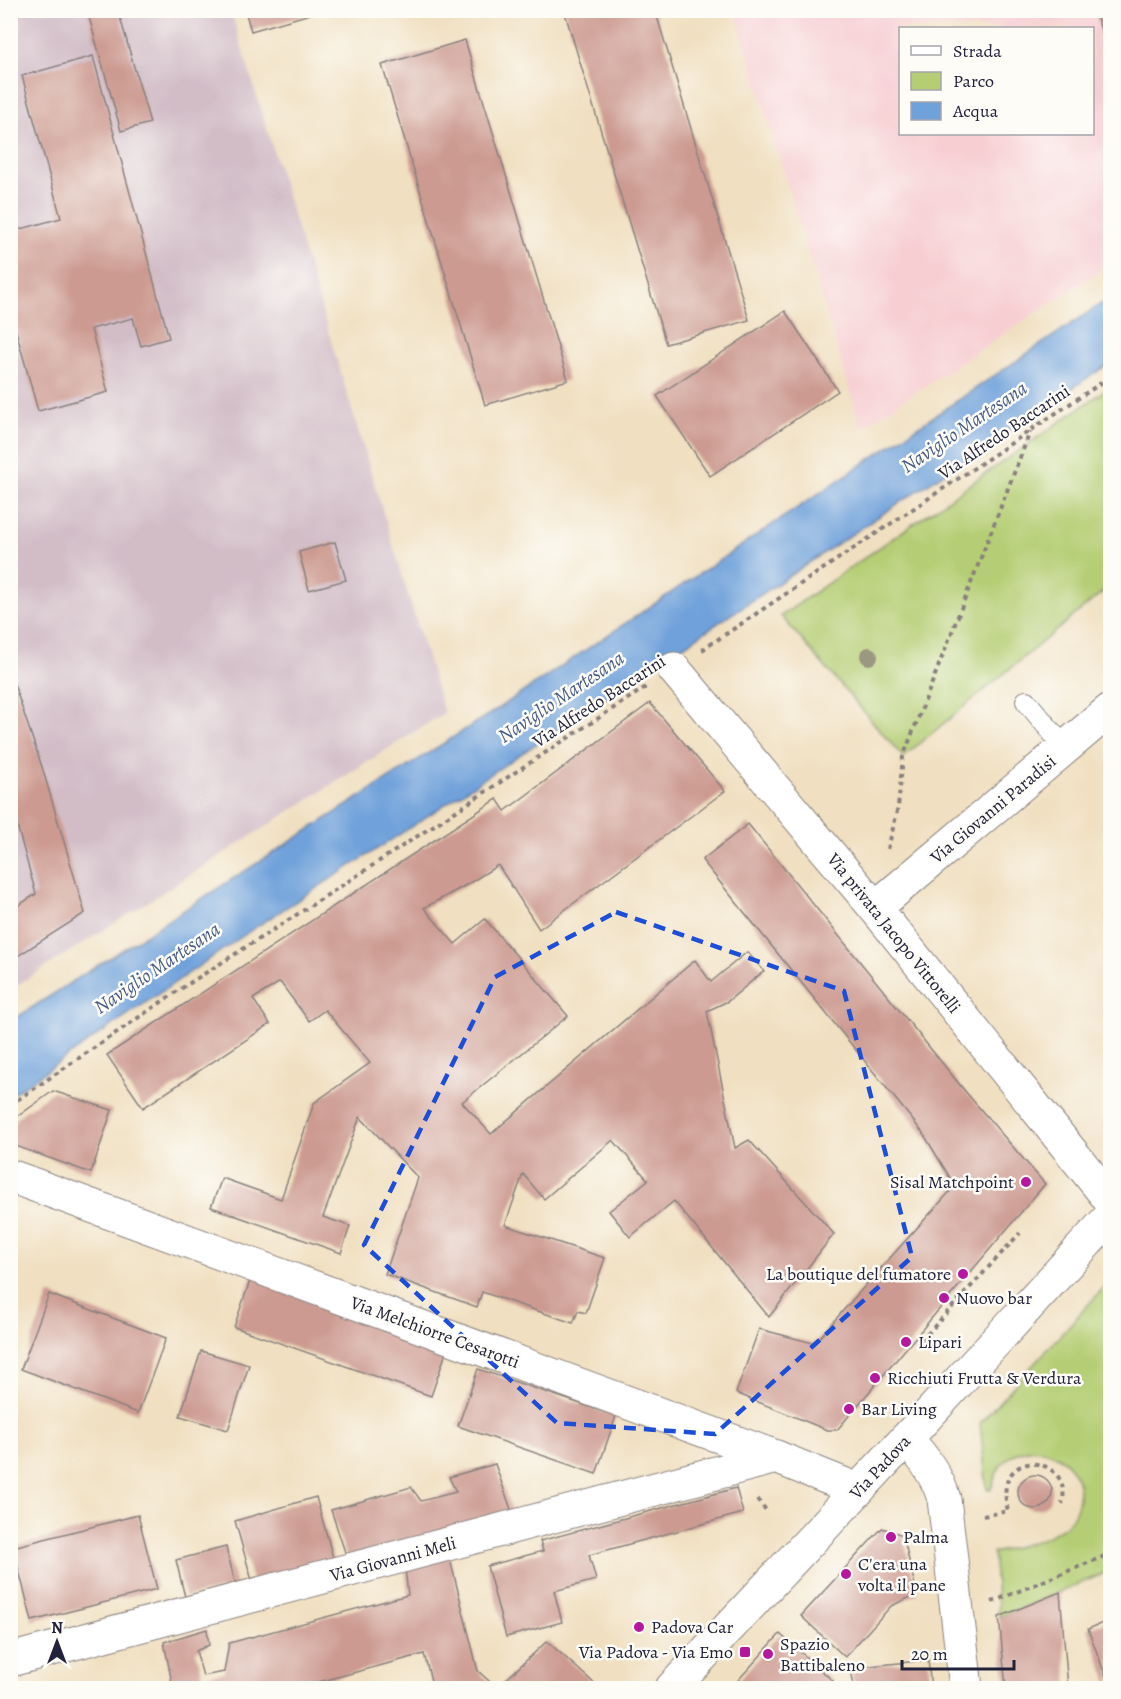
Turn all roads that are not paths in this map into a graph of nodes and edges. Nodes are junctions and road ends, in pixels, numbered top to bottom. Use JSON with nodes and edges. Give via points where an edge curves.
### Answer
{"nodes":[{"id":1,"x":674,"y":669,"type":"road end"},
{"id":2,"x":1026,"y":701,"type":"dead end"},
{"id":3,"x":1110,"y":710,"type":"edge"},
{"id":4,"x":1065,"y":748,"type":"junction"},
{"id":5,"x":875,"y":908,"type":"junction"},
{"id":6,"x":10,"y":1176,"type":"edge"},
{"id":7,"x":1110,"y":1200,"type":"edge"},
{"id":8,"x":1110,"y":1217,"type":"edge"},
{"id":9,"x":906,"y":1439,"type":"junction"},
{"id":10,"x":776,"y":1458,"type":"junction"},
{"id":11,"x":858,"y":1490,"type":"junction"},
{"id":12,"x":10,"y":1660,"type":"edge"},
{"id":13,"x":672,"y":1689,"type":"edge"},
{"id":14,"x":966,"y":1689,"type":"edge"}],
"edges":[{"from":1,"to":5,"type":"street","name":"Via privata Jacopo Vittorelli"},
{"from":2,"to":4,"type":"lane"},
{"from":3,"to":4,"type":"street","name":"Via Giovanni Paradisi"},
{"from":4,"to":5,"type":"street","name":"Via Giovanni Paradisi"},
{"from":5,"to":7,"type":"street","name":"Via privata Jacopo Vittorelli"},
{"from":6,"to":10,"type":"street","name":"Via Melchiorre Cesarotti"},
{"from":8,"to":9,"type":"street","name":"Via Padova"},
{"from":9,"to":11,"type":"street","name":"Via Padova"},
{"from":9,"to":14,"type":"street","via":[[930,1467],[944,1499]]},
{"from":10,"to":11,"type":"street","name":"Via Melchiorre Cesarotti"},
{"from":10,"to":12,"type":"street","name":"Via Giovanni Meli"},
{"from":11,"to":13,"type":"street","name":"Via Padova"}]}
